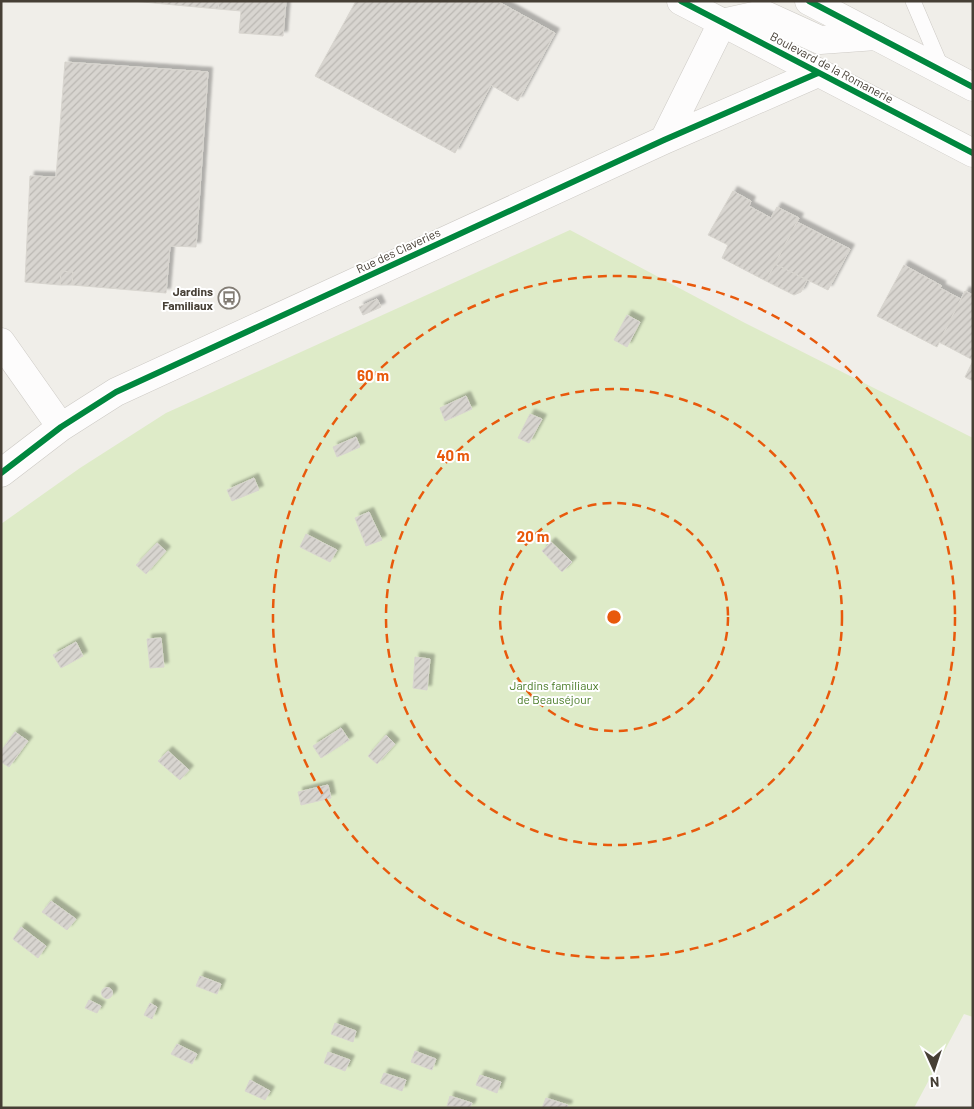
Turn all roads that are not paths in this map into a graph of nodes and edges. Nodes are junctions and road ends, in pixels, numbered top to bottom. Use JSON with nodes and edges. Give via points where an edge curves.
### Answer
{"nodes":[{"id":1,"x":681,"y":1,"type":"edge"},
{"id":2,"x":810,"y":1,"type":"edge"},
{"id":3,"x":913,"y":1,"type":"edge"},
{"id":4,"x":722,"y":23,"type":"junction"},
{"id":5,"x":876,"y":36,"type":"junction"},
{"id":6,"x":943,"y":71,"type":"junction"},
{"id":7,"x":818,"y":73,"type":"junction"},
{"id":8,"x":973,"y":87,"type":"edge"},
{"id":9,"x":664,"y":140,"type":"junction"},
{"id":10,"x":973,"y":153,"type":"edge"},
{"id":11,"x":1,"y":342,"type":"edge"},
{"id":12,"x":61,"y":427,"type":"junction"},
{"id":13,"x":1,"y":473,"type":"edge"}],
"edges":[{"from":1,"to":4,"type":"street","name":"Boulevard de la Romanerie"},
{"from":2,"to":5,"type":"street"},
{"from":3,"to":6,"type":"lane"},
{"from":4,"to":5,"type":"street","via":[[762,14],[820,40]]},
{"from":4,"to":7,"type":"street","name":"Boulevard de la Romanerie"},
{"from":4,"to":9,"type":"street"},
{"from":5,"to":6,"type":"street"},
{"from":6,"to":8,"type":"street"},
{"from":7,"to":9,"type":"street","name":"Rue des Claveries"},
{"from":7,"to":10,"type":"street","name":"Boulevard de la Romanerie"},
{"from":9,"to":12,"type":"street","name":"Rue des Claveries","via":[[116,392]]},
{"from":11,"to":12,"type":"street"},
{"from":12,"to":13,"type":"street","name":"Rue des Claveries"}]}
